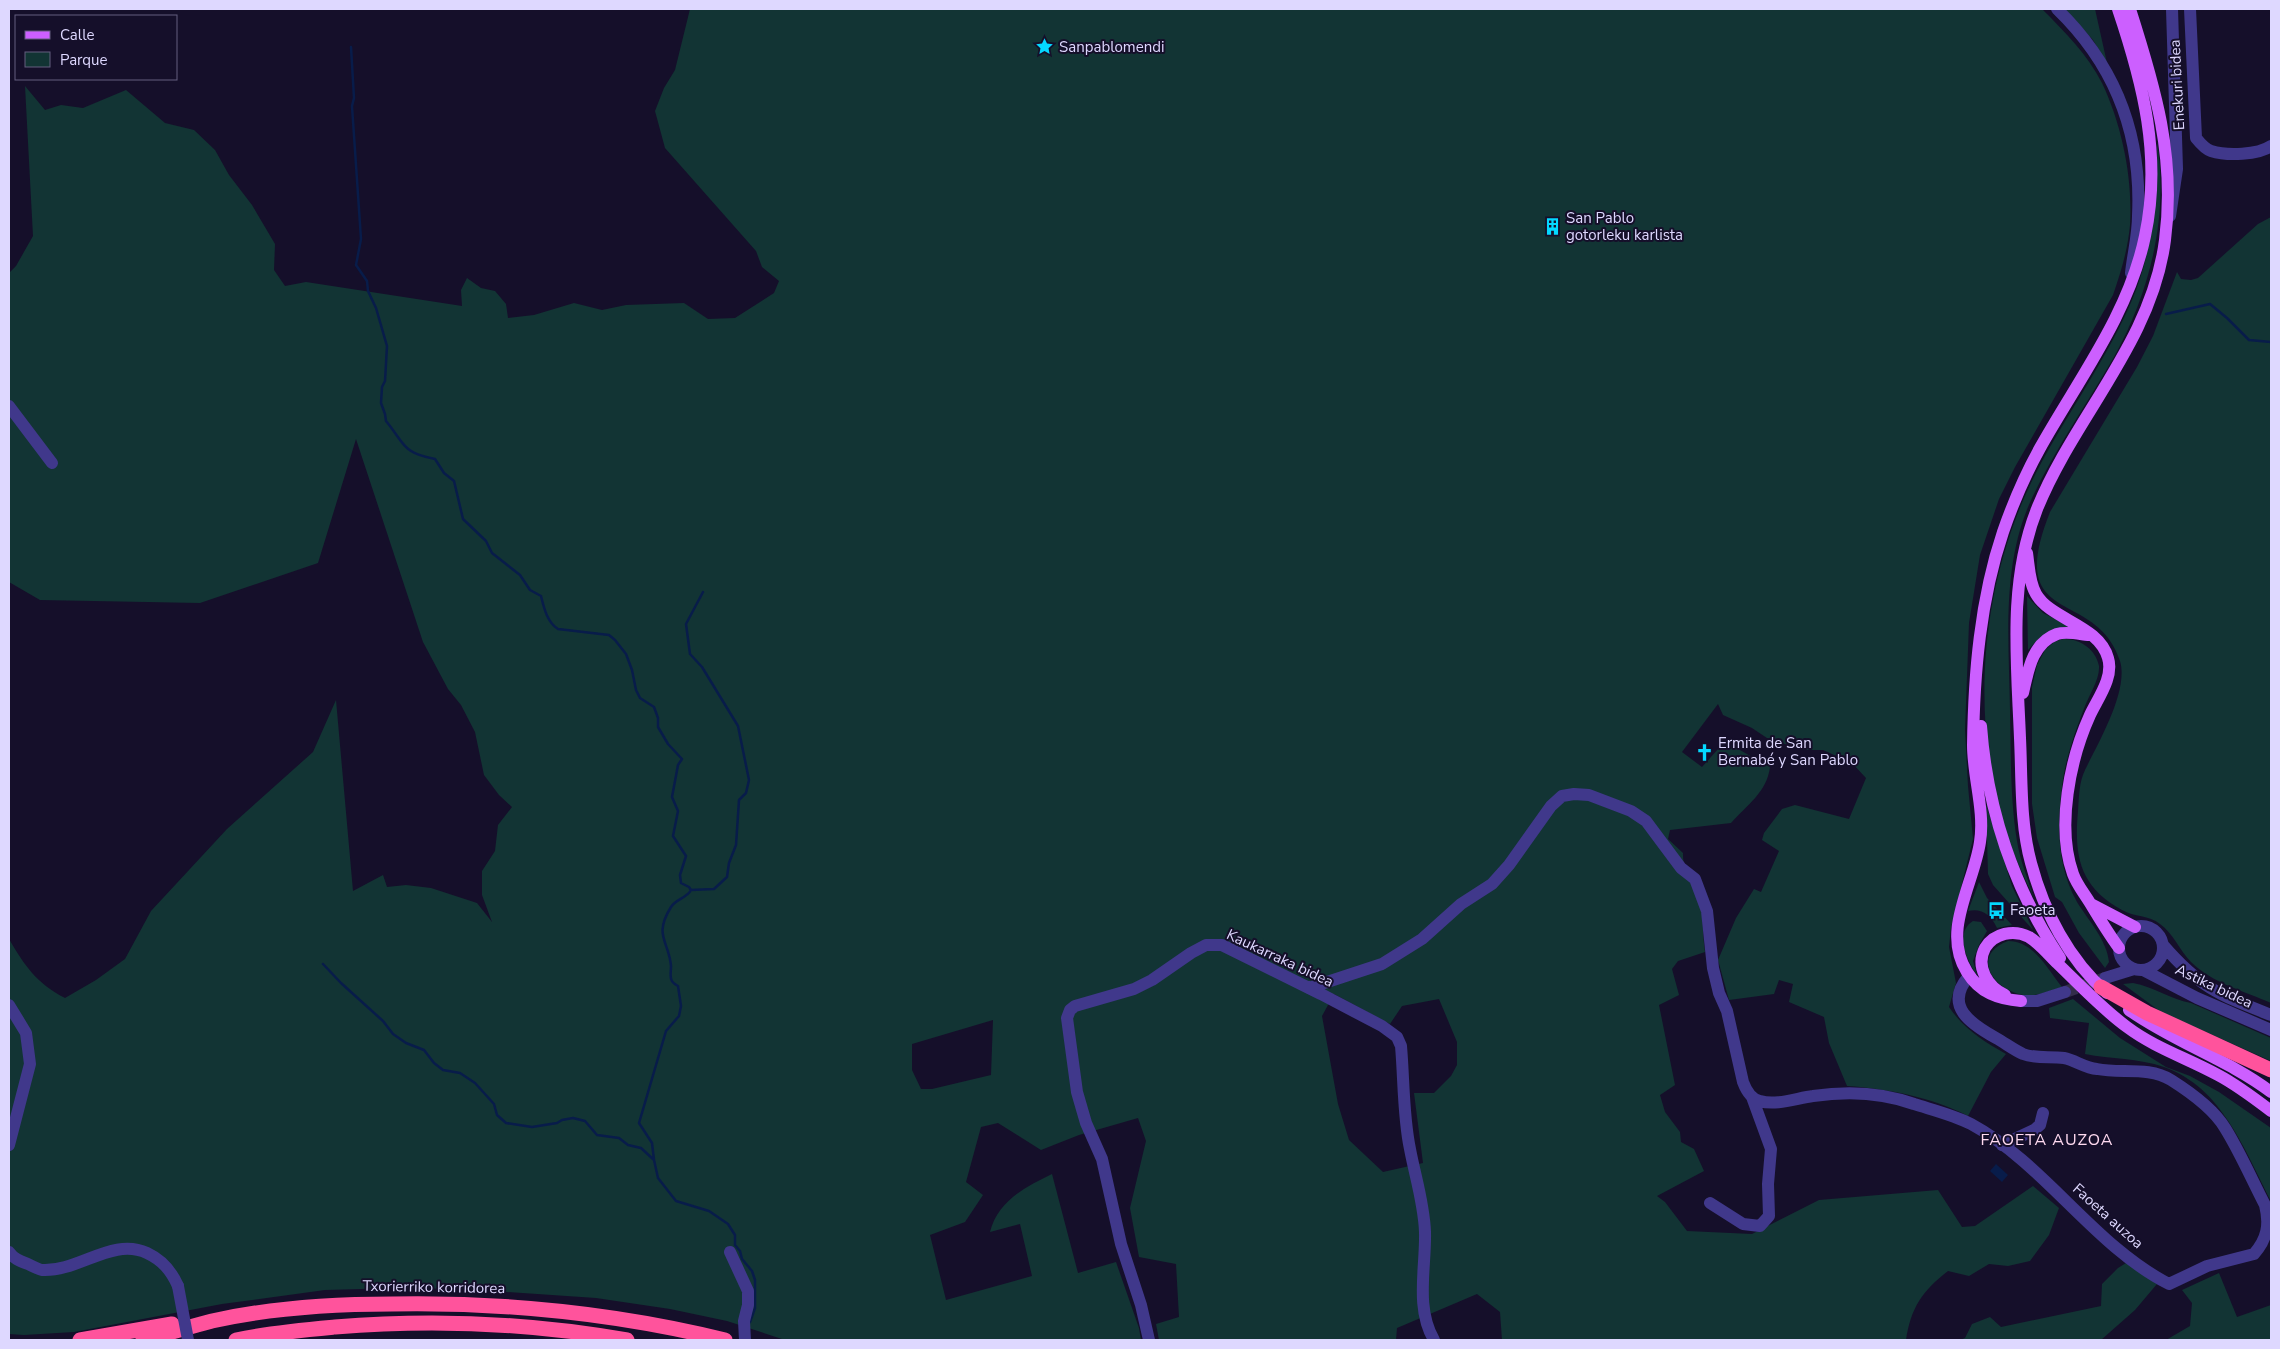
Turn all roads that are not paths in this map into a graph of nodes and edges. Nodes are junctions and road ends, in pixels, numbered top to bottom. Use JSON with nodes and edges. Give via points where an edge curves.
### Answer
{"nodes":[{"id":1,"x":2057,"y":9,"type":"edge"},
{"id":2,"x":2118,"y":9,"type":"edge"},
{"id":3,"x":2130,"y":9,"type":"edge"},
{"id":4,"x":2172,"y":9,"type":"edge"},
{"id":5,"x":2190,"y":9,"type":"edge"},
{"id":6,"x":2271,"y":146,"type":"edge"},
{"id":7,"x":2165,"y":241,"type":"junction"},
{"id":8,"x":2130,"y":282,"type":"junction"},
{"id":9,"x":9,"y":406,"type":"edge"},
{"id":10,"x":52,"y":463,"type":"dead end"},
{"id":11,"x":2026,"y":544,"type":"junction"},
{"id":12,"x":2091,"y":635,"type":"junction"},
{"id":13,"x":1978,"y":674,"type":"junction"},
{"id":14,"x":2019,"y":707,"type":"junction"},
{"id":15,"x":2091,"y":904,"type":"junction"},
{"id":16,"x":2135,"y":927,"type":"junction"},
{"id":17,"x":2163,"y":945,"type":"junction"},
{"id":18,"x":2120,"y":954,"type":"junction"},
{"id":19,"x":2138,"y":970,"type":"junction"},
{"id":20,"x":1969,"y":976,"type":"junction"},
{"id":21,"x":2073,"y":978,"type":"junction"},
{"id":22,"x":1309,"y":988,"type":"junction"},
{"id":23,"x":2101,"y":988,"type":"junction"},
{"id":24,"x":2065,"y":992,"type":"tunnel mouth"},
{"id":25,"x":2021,"y":1001,"type":"junction"},
{"id":26,"x":9,"y":1005,"type":"edge"},
{"id":27,"x":2271,"y":1015,"type":"edge"},
{"id":28,"x":2271,"y":1030,"type":"edge"},
{"id":29,"x":2271,"y":1070,"type":"edge"},
{"id":30,"x":2271,"y":1092,"type":"edge"},
{"id":31,"x":1752,"y":1097,"type":"junction"},
{"id":32,"x":2271,"y":1111,"type":"edge"},
{"id":33,"x":2043,"y":1113,"type":"dead end"},
{"id":34,"x":9,"y":1145,"type":"edge"},
{"id":35,"x":2002,"y":1145,"type":"junction"},
{"id":36,"x":1710,"y":1203,"type":"dead end"},
{"id":37,"x":9,"y":1252,"type":"edge"},
{"id":38,"x":730,"y":1252,"type":"dead end"},
{"id":39,"x":213,"y":1321,"type":"junction"},
{"id":40,"x":80,"y":1340,"type":"edge"},
{"id":41,"x":143,"y":1340,"type":"edge"},
{"id":42,"x":188,"y":1340,"type":"edge"},
{"id":43,"x":236,"y":1340,"type":"edge"},
{"id":44,"x":627,"y":1340,"type":"edge"},
{"id":45,"x":725,"y":1340,"type":"edge"},
{"id":46,"x":745,"y":1340,"type":"edge"},
{"id":47,"x":1150,"y":1340,"type":"edge"},
{"id":48,"x":1434,"y":1340,"type":"edge"}],
"edges":[{"from":1,"to":8,"type":"street","via":[[2076,28],[2104,66],[2121,100],[2129,126],[2138,187],[2138,217]]},
{"from":2,"to":8,"type":"main road","via":[[2144,94],[2151,155],[2148,223]]},
{"from":3,"to":7,"type":"main road","via":[[2163,122],[2168,166]]},
{"from":4,"to":7,"type":"street","via":[[2177,169]]},
{"from":5,"to":6,"type":"street","name":"Enekuri bidea","via":[[2196,138],[2210,151],[2224,153],[2257,151]]},
{"from":7,"to":11,"type":"main road","via":[[2157,276],[2139,324],[2048,486]]},
{"from":8,"to":13,"type":"main road","via":[[2106,335],[2039,449],[2015,499],[1993,565],[1983,612]]},
{"from":9,"to":10,"type":"street"},
{"from":11,"to":12,"type":"main road","via":[[2035,592],[2042,602]]},
{"from":11,"to":14,"type":"main road","via":[[2017,604]]},
{"from":12,"to":14,"type":"main road","via":[[2058,634],[2048,638],[2037,649],[2029,664]]},
{"from":12,"to":15,"type":"main road","via":[[2105,650],[2109,671],[2088,719],[2072,771],[2065,837],[2074,876]]},
{"from":13,"to":20,"type":"main road","via":[[1973,747],[1981,840],[1958,934],[1960,957]]},
{"from":13,"to":21,"type":"main road","via":[[1988,783],[2006,848],[2034,916]]},
{"from":14,"to":23,"type":"main road","via":[[2023,811],[2031,863],[2050,918],[2076,959]]},
{"from":15,"to":16,"type":"main road"},
{"from":15,"to":18,"type":"main road"},
{"from":16,"to":17,"type":"street","via":[[2154,930]]},
{"from":16,"to":18,"type":"street","via":[[2123,935]]},
{"from":17,"to":19,"type":"street","via":[[2155,965]]},
{"from":17,"to":27,"type":"street","name":"Astika bidea","via":[[2185,970],[2205,986]]},
{"from":18,"to":19,"type":"street"},
{"from":18,"to":19,"type":"street","via":[[2104,978]]},
{"from":19,"to":28,"type":"street","name":"Astika bidea"},
{"from":20,"to":25,"type":"main road","via":[[1986,993],[2000,999]]},
{"from":20,"to":35,"type":"street","name":"Faoeta auzoa","via":[[1962,984],[1959,1003],[1968,1020],[2022,1054],[2064,1058],[2097,1069],[2152,1072],[2168,1079],[2206,1107],[2224,1126],[2265,1206],[2267,1234],[2254,1254],[2207,1266],[2169,1284],[2107,1241]]},
{"from":21,"to":25,"type":"main road","via":[[2028,937],[1999,935],[1988,944],[1982,958],[1984,976],[1992,987]]},
{"from":21,"to":32,"type":"main road","via":[[2102,1008],[2129,1029],[2237,1086]]},
{"from":22,"to":31,"type":"street","via":[[1382,964],[1422,939],[1461,904],[1492,884],[1562,796],[1589,795],[1631,811],[1646,822],[1681,868],[1695,878],[1707,910],[1719,993],[1727,1011],[1743,1082]]},
{"from":22,"to":47,"type":"street","name":"Kaukarraka bidea","via":[[1222,945],[1206,945],[1134,989],[1070,1010],[1068,1018],[1077,1092],[1102,1159],[1121,1244]]},
{"from":22,"to":48,"type":"street","name":"Kaukarraka bidea","via":[[1382,1026],[1397,1036],[1401,1046],[1409,1147],[1425,1230],[1423,1309],[1427,1329]]},
{"from":23,"to":29,"type":"highway","via":[[2147,1013]]},
{"from":23,"to":30,"type":"main road","via":[[2152,1025],[2239,1070]]},
{"from":24,"to":25,"type":"street","via":[[2037,1001]]},
{"from":26,"to":34,"type":"street","via":[[26,1032],[30,1064]]},
{"from":31,"to":35,"type":"street","name":"Faoeta auzoa","via":[[1770,1102],[1860,1093],[1882,1096],[1910,1102],[1971,1124]]},
{"from":31,"to":36,"type":"street","via":[[1771,1149],[1770,1216],[1760,1226],[1748,1226]]},
{"from":33,"to":35,"type":"street","via":[[2040,1125],[2034,1130]]},
{"from":37,"to":42,"type":"street","bridge":true,"via":[[14,1259],[42,1270],[79,1264],[115,1249],[138,1249],[160,1259],[178,1286]]},
{"from":38,"to":46,"type":"street","via":[[748,1291]]},
{"from":39,"to":40,"type":"highway","via":[[161,1325]]},
{"from":39,"to":41,"type":"highway","name":"Txorierriko korridorea"},
{"from":39,"to":45,"type":"highway","name":"Txorierriko korridorea","via":[[306,1308],[437,1303],[504,1305],[599,1315]]},
{"from":43,"to":44,"type":"highway","via":[[317,1329],[428,1323],[503,1325]]}]}
